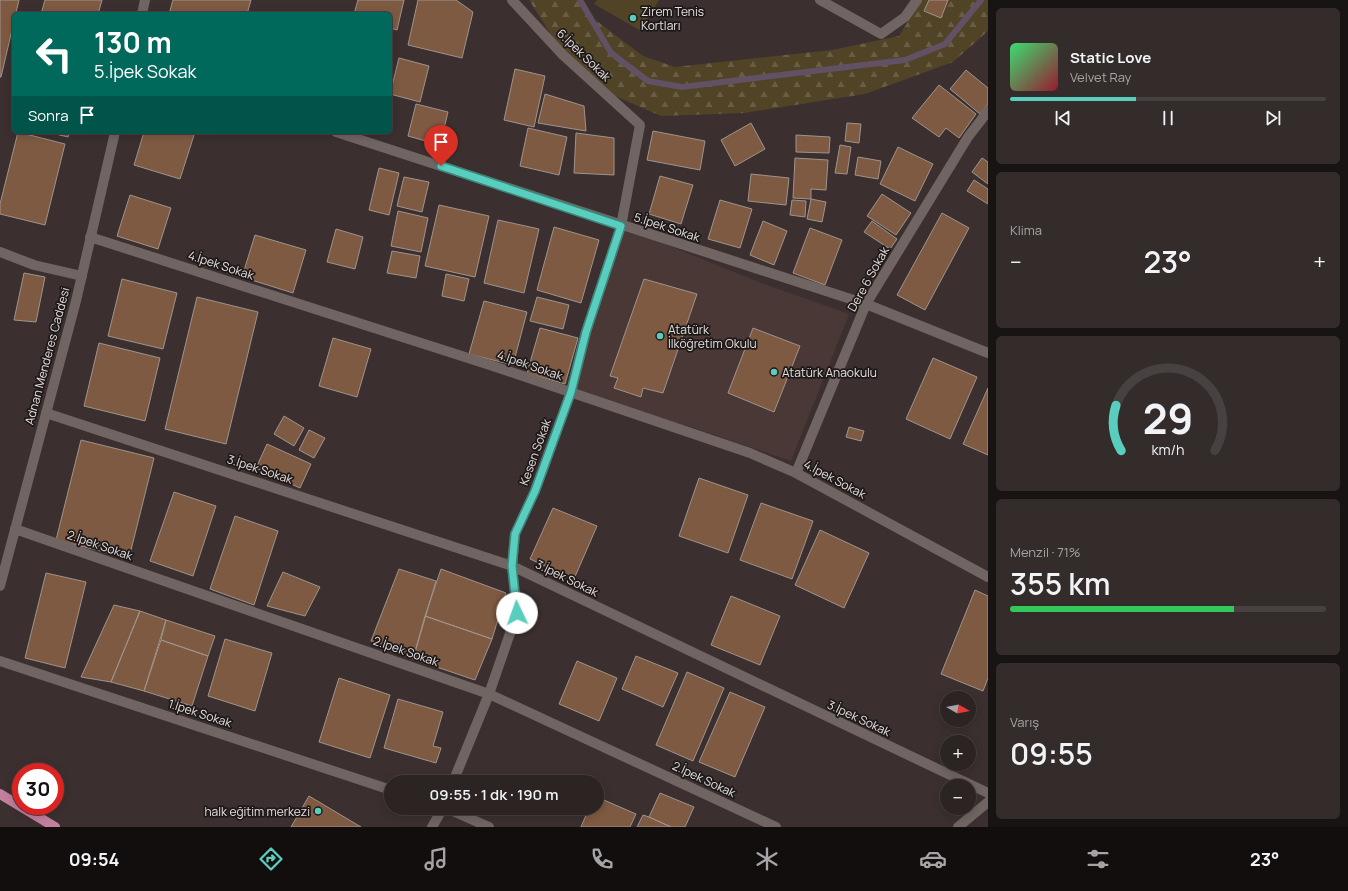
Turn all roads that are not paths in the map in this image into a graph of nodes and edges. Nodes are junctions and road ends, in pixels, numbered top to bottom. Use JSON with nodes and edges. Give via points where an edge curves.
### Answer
{"nodes":[{"id":1,"x":145,"y":0,"type":"edge"},
{"id":2,"x":512,"y":0,"type":"edge"},
{"id":3,"x":820,"y":0,"type":"edge"},
{"id":4,"x":918,"y":0,"type":"edge"},
{"id":5,"x":142,"y":12,"type":"edge"},
{"id":6,"x":988,"y":111,"type":"edge"},
{"id":7,"x":640,"y":125,"type":"joint"},
{"id":8,"x":115,"y":134,"type":"edge"},
{"id":9,"x":342,"y":134,"type":"edge"},
{"id":10,"x":621,"y":226,"type":"junction"},
{"id":11,"x":90,"y":237,"type":"junction"},
{"id":12,"x":0,"y":252,"type":"edge"},
{"id":13,"x":82,"y":276,"type":"junction"},
{"id":14,"x":866,"y":304,"type":"junction"},
{"id":15,"x":988,"y":353,"type":"edge"},
{"id":16,"x":571,"y":392,"type":"junction"},
{"id":17,"x":46,"y":413,"type":"junction"},
{"id":18,"x":796,"y":473,"type":"junction"},
{"id":19,"x":15,"y":529,"type":"junction"},
{"id":20,"x":512,"y":566,"type":"junction"},
{"id":21,"x":988,"y":577,"type":"edge"},
{"id":22,"x":0,"y":586,"type":"edge"},
{"id":23,"x":0,"y":661,"type":"edge"},
{"id":24,"x":489,"y":694,"type":"junction"},
{"id":25,"x":456,"y":775,"type":"edge"},
{"id":26,"x":384,"y":788,"type":"edge"},
{"id":27,"x":988,"y":793,"type":"edge"},
{"id":28,"x":0,"y":794,"type":"edge"},
{"id":29,"x":988,"y":802,"type":"edge"},
{"id":30,"x":439,"y":815,"type":"edge"},
{"id":31,"x":462,"y":815,"type":"edge"},
{"id":32,"x":55,"y":827,"type":"edge"},
{"id":33,"x":432,"y":827,"type":"edge"},
{"id":34,"x":489,"y":827,"type":"edge"},
{"id":35,"x":776,"y":827,"type":"edge"},
{"id":36,"x":958,"y":827,"type":"edge"}],
"edges":[{"from":1,"to":5,"type":"street"},
{"from":2,"to":7,"type":"street","name":"6.İpek Sokak","via":[[562,55]]},
{"from":3,"to":4,"type":"street","via":[[881,34],[905,17]]},
{"from":6,"to":14,"type":"street","name":"Dere 6 Sokak","via":[[968,137]]},
{"from":7,"to":10,"type":"street","name":"Kesen Sokak"},
{"from":8,"to":11,"type":"street","name":"Adnan Menderes Caddesi"},
{"from":9,"to":10,"type":"street","name":"5.İpek Sokak"},
{"from":10,"to":14,"type":"street","name":"5.İpek Sokak"},
{"from":10,"to":16,"type":"street","name":"Kesen Sokak","via":[[586,332]]},
{"from":11,"to":13,"type":"street","name":"Adnan Menderes Caddesi"},
{"from":11,"to":16,"type":"street","name":"4.İpek Sokak"},
{"from":12,"to":13,"type":"street","via":[[34,265]]},
{"from":13,"to":17,"type":"street","name":"Adnan Menderes Caddesi"},
{"from":14,"to":15,"type":"street","name":"5.İpek Sokak"},
{"from":14,"to":18,"type":"street","name":"Dere 6 Sokak"},
{"from":16,"to":18,"type":"street","name":"4.İpek Sokak","via":[[750,453]]},
{"from":16,"to":20,"type":"street","name":"Kesen Sokak","via":[[535,491],[515,534]]},
{"from":17,"to":19,"type":"street","name":"Adnan Menderes Caddesi"},
{"from":17,"to":20,"type":"street","name":"3.İpek Sokak"},
{"from":18,"to":21,"type":"street","name":"4.İpek Sokak"},
{"from":19,"to":22,"type":"street","name":"Adnan Menderes Caddesi"},
{"from":19,"to":24,"type":"street","name":"2.İpek Sokak"},
{"from":20,"to":24,"type":"street","name":"Kesen Sokak","via":[[517,613]]},
{"from":20,"to":27,"type":"street","name":"3.İpek Sokak"},
{"from":23,"to":26,"type":"street","name":"1.İpek Sokak"},
{"from":24,"to":25,"type":"street","name":"Kesen Sokak"},
{"from":24,"to":35,"type":"street","name":"2.İpek Sokak"},
{"from":28,"to":32,"type":"main road"},
{"from":29,"to":36,"type":"street"},
{"from":30,"to":33,"type":"street"},
{"from":31,"to":34,"type":"street"}]}
